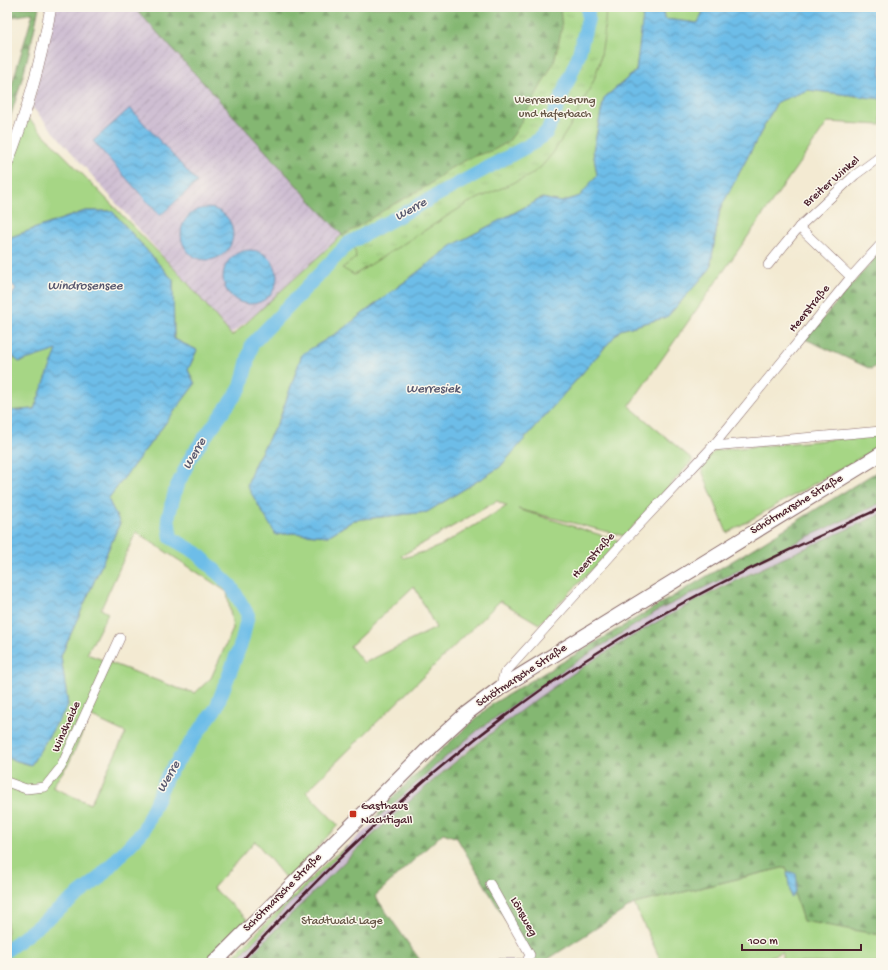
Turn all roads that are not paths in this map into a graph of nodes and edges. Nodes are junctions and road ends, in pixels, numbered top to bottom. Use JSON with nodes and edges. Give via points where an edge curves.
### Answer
{"nodes":[{"id":1,"x":51,"y":7,"type":"edge"},
{"id":2,"x":881,"y":156,"type":"edge"},
{"id":3,"x":7,"y":164,"type":"edge"},
{"id":4,"x":799,"y":227,"type":"junction"},
{"id":5,"x":881,"y":244,"type":"edge"},
{"id":6,"x":768,"y":265,"type":"dead end"},
{"id":7,"x":851,"y":277,"type":"junction"},
{"id":8,"x":881,"y":430,"type":"edge"},
{"id":9,"x":713,"y":446,"type":"junction"},
{"id":10,"x":881,"y":454,"type":"edge"},
{"id":11,"x":120,"y":638,"type":"dead end"},
{"id":12,"x":500,"y":688,"type":"junction"},
{"id":13,"x":7,"y":782,"type":"edge"},
{"id":14,"x":490,"y":884,"type":"dead end"},
{"id":15,"x":214,"y":963,"type":"edge"},
{"id":16,"x":501,"y":963,"type":"edge"},
{"id":17,"x":526,"y":963,"type":"edge"}],
"edges":[{"from":1,"to":3,"type":"street","via":[[31,96]]},
{"from":2,"to":4,"type":"street","name":"Breiter Winkel","via":[[855,175]]},
{"from":4,"to":6,"type":"street","name":"Breiter Winkel"},
{"from":4,"to":7,"type":"street"},
{"from":5,"to":7,"type":"street","name":"Heerstraße"},
{"from":7,"to":9,"type":"street","name":"Heerstraße"},
{"from":8,"to":9,"type":"street"},
{"from":9,"to":12,"type":"street","name":"Heerstraße","via":[[504,674]]},
{"from":10,"to":12,"type":"main road","name":"Schötmarsche Straße"},
{"from":11,"to":13,"type":"street","name":"Windheide","via":[[62,767],[45,787],[26,789]]},
{"from":12,"to":15,"type":"main road","name":"Schötmarsche Straße","via":[[467,713],[432,745]]},
{"from":14,"to":17,"type":"street","name":"Lönsweg","via":[[530,955]]},
{"from":16,"to":17,"type":"street","name":"Lönsweg"}]}
